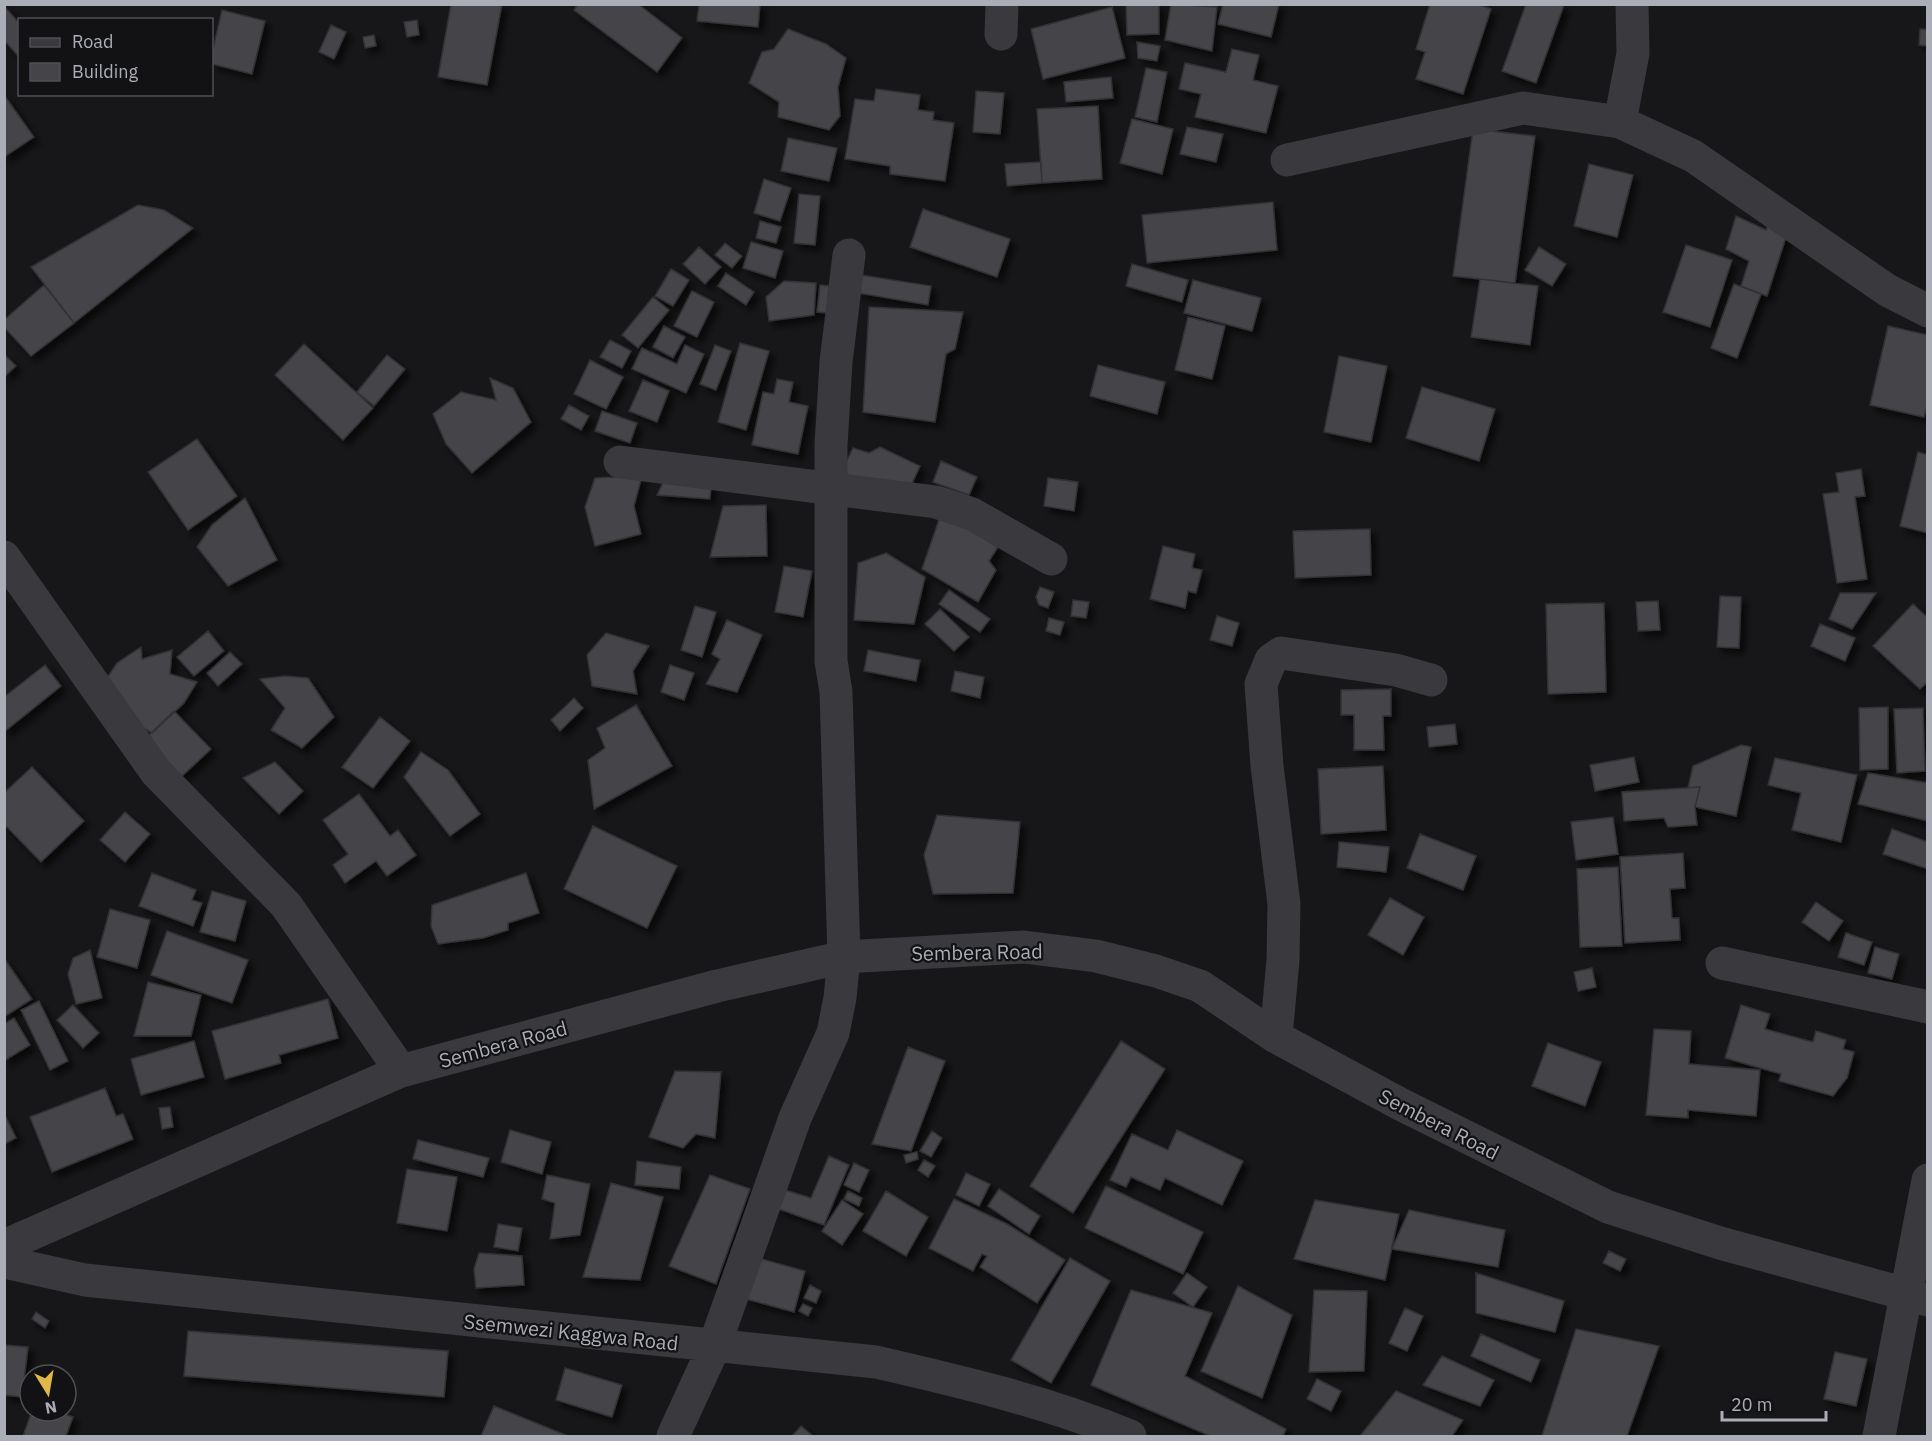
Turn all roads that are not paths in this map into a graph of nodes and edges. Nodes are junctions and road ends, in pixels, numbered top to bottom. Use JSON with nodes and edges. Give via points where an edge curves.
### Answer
{"nodes":[{"id":1,"x":1632,"y":4,"type":"edge"},
{"id":2,"x":1620,"y":122,"type":"junction"},
{"id":3,"x":1287,"y":160,"type":"dead end"},
{"id":4,"x":849,"y":255,"type":"dead end"},
{"id":5,"x":1928,"y":311,"type":"edge"},
{"id":6,"x":620,"y":462,"type":"dead end"},
{"id":7,"x":831,"y":490,"type":"junction"},
{"id":8,"x":4,"y":557,"type":"edge"},
{"id":9,"x":1051,"y":559,"type":"dead end"},
{"id":10,"x":1431,"y":680,"type":"dead end"},
{"id":11,"x":844,"y":957,"type":"junction"},
{"id":12,"x":1722,"y":963,"type":"dead end"},
{"id":13,"x":1928,"y":1007,"type":"edge"},
{"id":14,"x":1276,"y":1037,"type":"junction"},
{"id":15,"x":401,"y":1071,"type":"junction"},
{"id":16,"x":1928,"y":1180,"type":"edge"},
{"id":17,"x":4,"y":1246,"type":"edge"},
{"id":18,"x":4,"y":1262,"type":"edge"},
{"id":19,"x":1917,"y":1297,"type":"edge"},
{"id":20,"x":714,"y":1347,"type":"junction"},
{"id":21,"x":673,"y":1437,"type":"edge"},
{"id":22,"x":1130,"y":1437,"type":"edge"},
{"id":23,"x":1879,"y":1437,"type":"edge"}],
"edges":[{"from":1,"to":2,"type":"street","via":[[1633,53]]},
{"from":2,"to":3,"type":"street","via":[[1523,108]]},
{"from":2,"to":5,"type":"street","via":[[1693,156],[1887,290]]},
{"from":4,"to":7,"type":"street","via":[[836,363]]},
{"from":6,"to":7,"type":"street"},
{"from":7,"to":9,"type":"street","via":[[936,502],[972,514]]},
{"from":7,"to":11,"type":"street","via":[[831,661],[836,692]]},
{"from":8,"to":15,"type":"street","via":[[156,772],[285,905]]},
{"from":10,"to":14,"type":"street","via":[[1396,670],[1281,652],[1265,669],[1261,684],[1267,766],[1284,904],[1284,960]]},
{"from":11,"to":14,"type":"street","name":"Sembera Road","via":[[1024,947],[1096,956],[1200,986]]},
{"from":11,"to":15,"type":"street","name":"Sembera Road","via":[[717,986]]},
{"from":11,"to":20,"type":"street","via":[[833,1033],[795,1118]]},
{"from":12,"to":13,"type":"street"},
{"from":14,"to":19,"type":"street","name":"Sembera Road","via":[[1402,1106],[1608,1207],[1720,1243]]},
{"from":15,"to":17,"type":"street","name":"Sembera Road"},
{"from":16,"to":19,"type":"street"},
{"from":18,"to":20,"type":"street","name":"Ssemwezi Kaggwa Road","via":[[85,1280]]},
{"from":19,"to":23,"type":"street"},
{"from":20,"to":21,"type":"street"},
{"from":20,"to":22,"type":"street","name":"Ssemwezi Kaggwa Road","via":[[876,1362],[1007,1393],[1074,1413]]}]}
